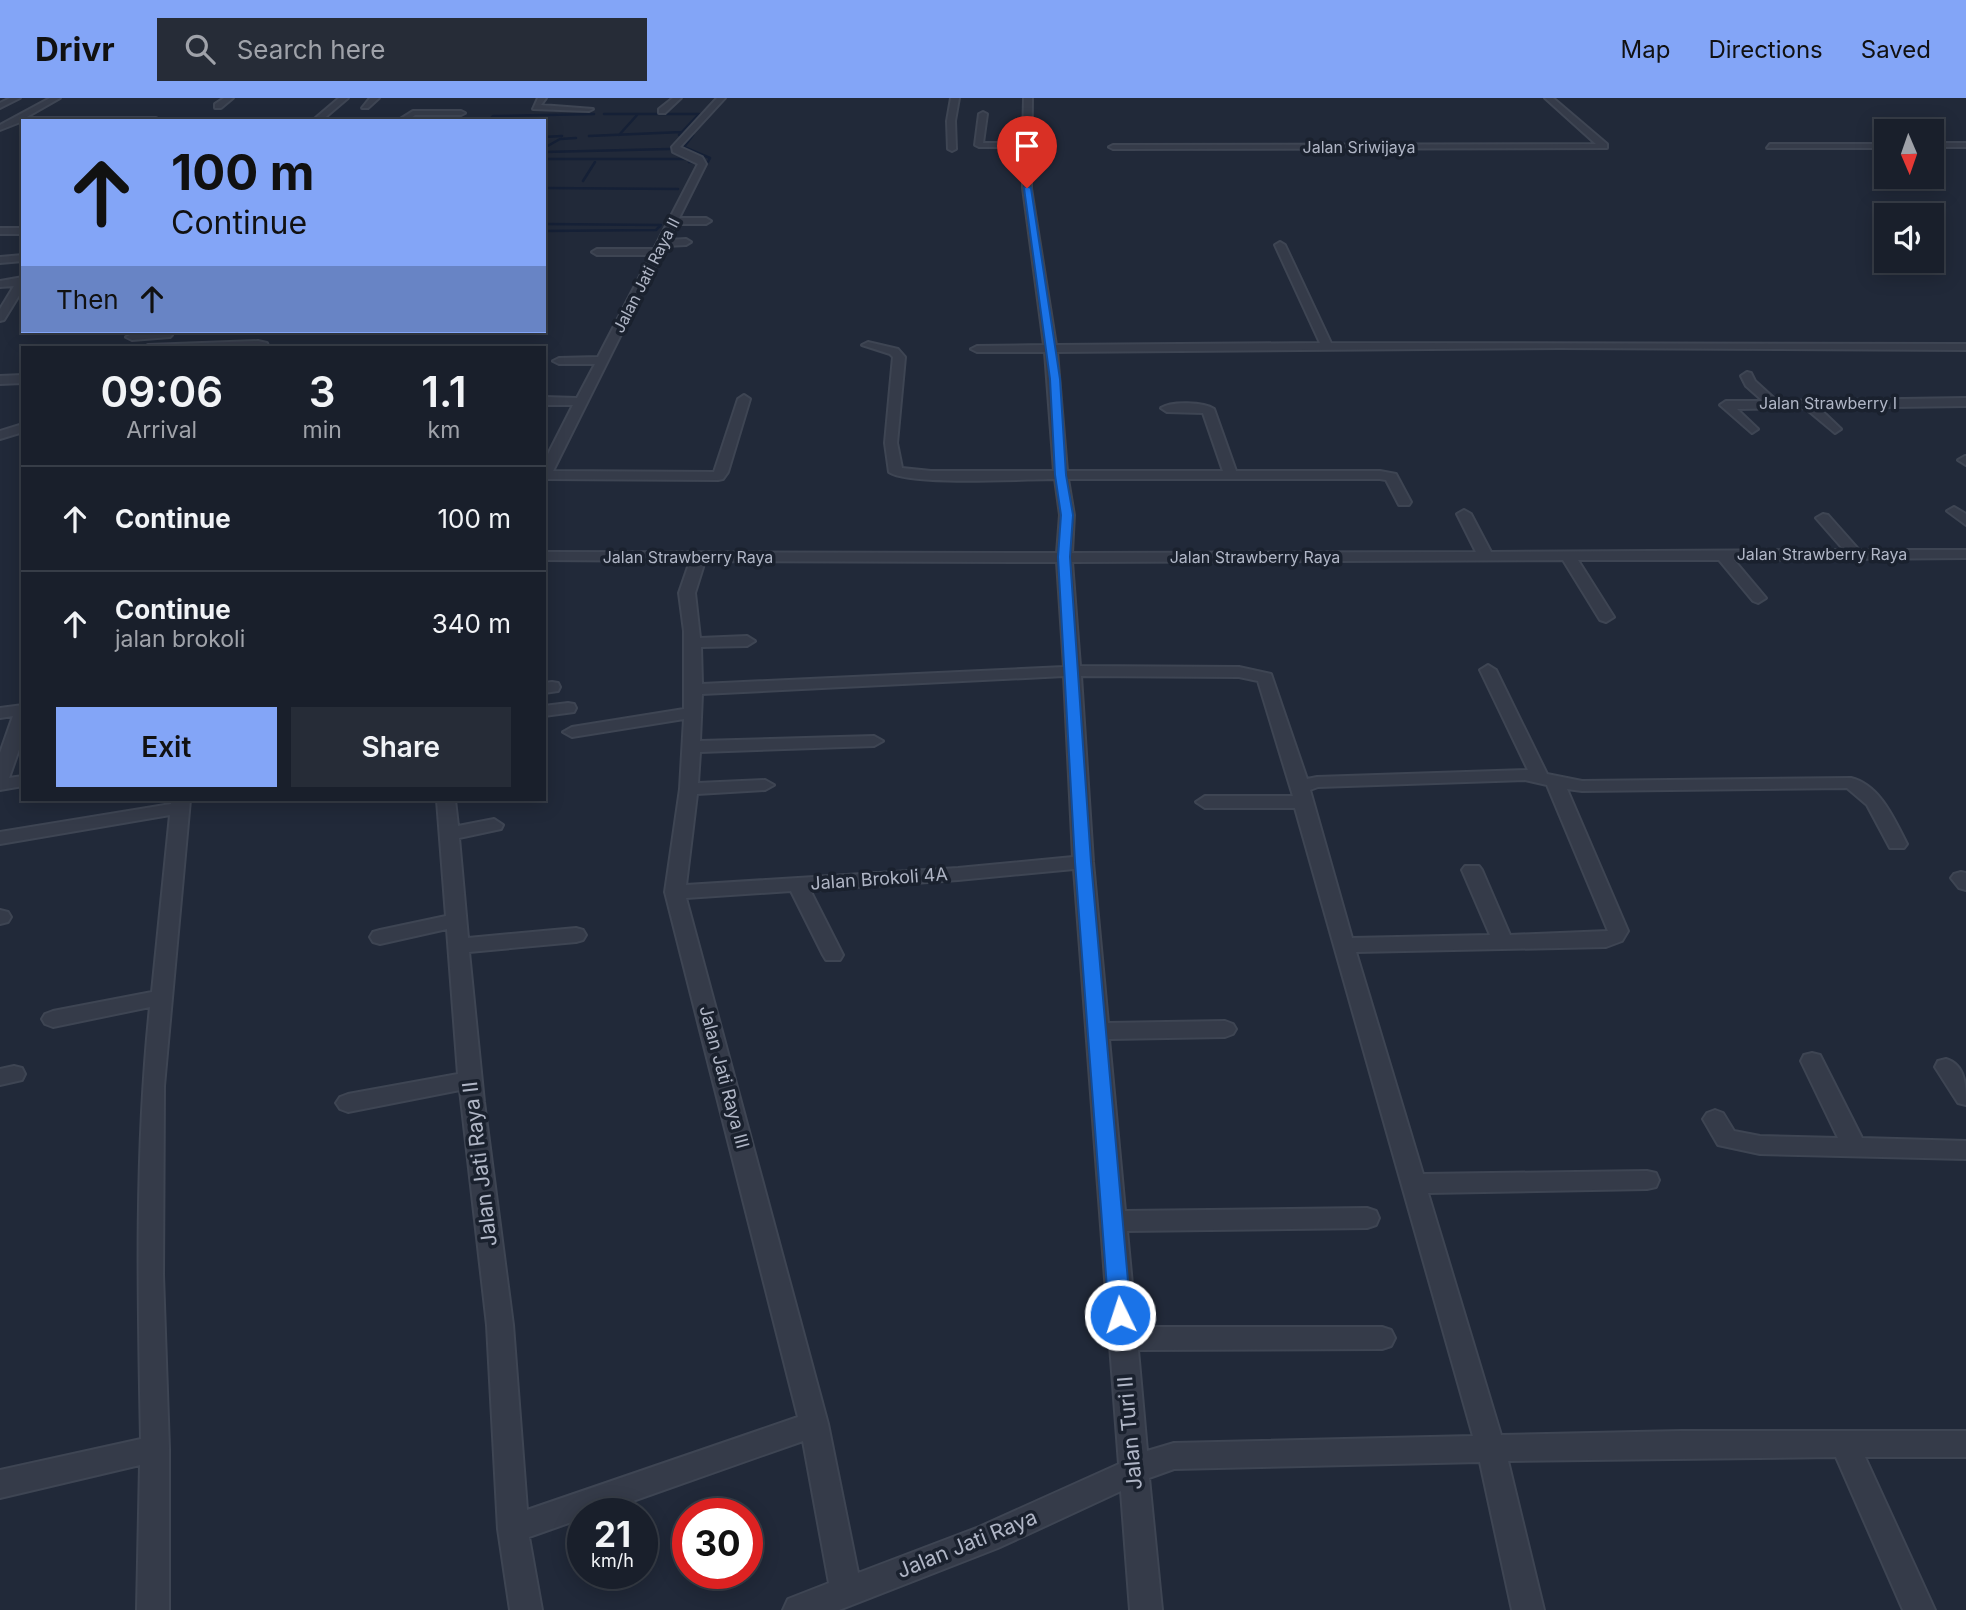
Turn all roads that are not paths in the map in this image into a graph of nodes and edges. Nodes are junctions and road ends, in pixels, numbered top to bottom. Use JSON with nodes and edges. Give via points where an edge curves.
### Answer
{"nodes":[{"id":1,"x":16,"y":98,"type":"edge"},
{"id":2,"x":56,"y":98,"type":"edge"},
{"id":3,"x":229,"y":98,"type":"edge"},
{"id":4,"x":344,"y":98,"type":"edge"},
{"id":5,"x":375,"y":98,"type":"edge"},
{"id":6,"x":542,"y":98,"type":"edge"},
{"id":7,"x":677,"y":98,"type":"edge"},
{"id":8,"x":721,"y":98,"type":"edge"},
{"id":9,"x":955,"y":98,"type":"edge"},
{"id":10,"x":1028,"y":98,"type":"edge"},
{"id":11,"x":1549,"y":98,"type":"edge"},
{"id":12,"x":0,"y":106,"type":"edge"},
{"id":13,"x":218,"y":106,"type":"dead end"},
{"id":14,"x":365,"y":106,"type":"dead end"},
{"id":15,"x":468,"y":106,"type":"dead end"},
{"id":16,"x":589,"y":109,"type":"dead end"},
{"id":17,"x":662,"y":111,"type":"dead end"},
{"id":18,"x":461,"y":113,"type":"junction"},
{"id":19,"x":983,"y":114,"type":"dead end"},
{"id":20,"x":318,"y":119,"type":"edge"},
{"id":21,"x":404,"y":119,"type":"edge"},
{"id":22,"x":456,"y":119,"type":"edge"},
{"id":23,"x":15,"y":120,"type":"junction"},
{"id":24,"x":21,"y":120,"type":"edge"},
{"id":25,"x":0,"y":128,"type":"edge"},
{"id":26,"x":1963,"y":143,"type":"edge"},
{"id":27,"x":1944,"y":144,"type":"edge"},
{"id":28,"x":1026,"y":145,"type":"junction"},
{"id":29,"x":1770,"y":146,"type":"dead end"},
{"id":30,"x":1874,"y":146,"type":"edge"},
{"id":31,"x":1113,"y":147,"type":"dead end"},
{"id":32,"x":952,"y":149,"type":"dead end"},
{"id":33,"x":674,"y":221,"type":"junction"},
{"id":34,"x":706,"y":221,"type":"dead end"},
{"id":35,"x":0,"y":231,"type":"edge"},
{"id":36,"x":21,"y":233,"type":"edge"},
{"id":37,"x":21,"y":234,"type":"edge"},
{"id":38,"x":8,"y":240,"type":"dead end"},
{"id":39,"x":686,"y":242,"type":"dead end"},
{"id":40,"x":1280,"y":245,"type":"dead end"},
{"id":41,"x":660,"y":247,"type":"junction"},
{"id":42,"x":597,"y":252,"type":"dead end"},
{"id":43,"x":21,"y":258,"type":"edge"},
{"id":44,"x":0,"y":260,"type":"edge"},
{"id":45,"x":21,"y":281,"type":"edge"},
{"id":46,"x":21,"y":283,"type":"edge"},
{"id":47,"x":0,"y":284,"type":"edge"},
{"id":48,"x":0,"y":318,"type":"edge"},
{"id":49,"x":209,"y":333,"type":"edge"},
{"id":50,"x":131,"y":339,"type":"edge"},
{"id":51,"x":868,"y":345,"type":"dead end"},
{"id":52,"x":203,"y":346,"type":"edge"},
{"id":53,"x":263,"y":346,"type":"edge"},
{"id":54,"x":1327,"y":346,"type":"junction"},
{"id":55,"x":1966,"y":346,"type":"edge"},
{"id":56,"x":1049,"y":348,"type":"junction"},
{"id":57,"x":977,"y":349,"type":"dead end"},
{"id":58,"x":601,"y":360,"type":"junction"},
{"id":59,"x":559,"y":361,"type":"dead end"},
{"id":60,"x":1747,"y":376,"type":"dead end"},
{"id":61,"x":21,"y":379,"type":"edge"},
{"id":62,"x":0,"y":380,"type":"edge"},
{"id":63,"x":744,"y":399,"type":"dead end"},
{"id":64,"x":546,"y":401,"type":"edge"},
{"id":65,"x":580,"y":402,"type":"junction"},
{"id":66,"x":1966,"y":402,"type":"edge"},
{"id":67,"x":1772,"y":403,"type":"junction"},
{"id":68,"x":1807,"y":403,"type":"junction"},
{"id":69,"x":1167,"y":408,"type":"dead end"},
{"id":70,"x":21,"y":429,"type":"edge"},
{"id":71,"x":1752,"y":429,"type":"dead end"},
{"id":72,"x":1835,"y":429,"type":"dead end"},
{"id":73,"x":0,"y":435,"type":"edge"},
{"id":74,"x":546,"y":471,"type":"edge"},
{"id":75,"x":1230,"y":473,"type":"junction"},
{"id":76,"x":546,"y":475,"type":"edge"},
{"id":77,"x":1061,"y":475,"type":"junction"},
{"id":78,"x":1404,"y":502,"type":"dead end"},
{"id":79,"x":1954,"y":511,"type":"dead end"},
{"id":80,"x":1464,"y":514,"type":"dead end"},
{"id":81,"x":1823,"y":518,"type":"dead end"},
{"id":82,"x":1966,"y":522,"type":"edge"},
{"id":83,"x":1854,"y":553,"type":"junction"},
{"id":84,"x":1966,"y":554,"type":"edge"},
{"id":85,"x":1723,"y":555,"type":"junction"},
{"id":86,"x":546,"y":556,"type":"edge"},
{"id":87,"x":1569,"y":556,"type":"junction"},
{"id":88,"x":699,"y":557,"type":"junction"},
{"id":89,"x":1064,"y":557,"type":"junction"},
{"id":90,"x":1486,"y":557,"type":"junction"},
{"id":91,"x":1758,"y":598,"type":"dead end"},
{"id":92,"x":1606,"y":617,"type":"dead end"},
{"id":93,"x":747,"y":641,"type":"dead end"},
{"id":94,"x":692,"y":643,"type":"junction"},
{"id":95,"x":1073,"y":670,"type":"junction"},
{"id":96,"x":1488,"y":670,"type":"dead end"},
{"id":97,"x":694,"y":689,"type":"junction"},
{"id":98,"x":568,"y":708,"type":"dead end"},
{"id":99,"x":21,"y":711,"type":"edge"},
{"id":100,"x":546,"y":711,"type":"edge"},
{"id":101,"x":0,"y":713,"type":"edge"},
{"id":102,"x":692,"y":713,"type":"junction"},
{"id":103,"x":21,"y":717,"type":"edge"},
{"id":104,"x":572,"y":732,"type":"dead end"},
{"id":105,"x":874,"y":741,"type":"dead end"},
{"id":106,"x":690,"y":747,"type":"junction"},
{"id":107,"x":1547,"y":778,"type":"junction"},
{"id":108,"x":0,"y":779,"type":"edge"},
{"id":109,"x":21,"y":782,"type":"edge"},
{"id":110,"x":0,"y":785,"type":"edge"},
{"id":111,"x":765,"y":785,"type":"dead end"},
{"id":112,"x":689,"y":789,"type":"junction"},
{"id":113,"x":1301,"y":794,"type":"junction"},
{"id":114,"x":446,"y":801,"type":"edge"},
{"id":115,"x":1205,"y":802,"type":"dead end"},
{"id":116,"x":179,"y":804,"type":"edge"},
{"id":117,"x":494,"y":825,"type":"dead end"},
{"id":118,"x":448,"y":834,"type":"junction"},
{"id":119,"x":0,"y":838,"type":"edge"},
{"id":120,"x":1897,"y":844,"type":"dead end"},
{"id":121,"x":1083,"y":862,"type":"junction"},
{"id":122,"x":1472,"y":870,"type":"dead end"},
{"id":123,"x":797,"y":884,"type":"junction"},
{"id":124,"x":675,"y":892,"type":"junction"},
{"id":125,"x":455,"y":921,"type":"junction"},
{"id":126,"x":576,"y":935,"type":"dead end"},
{"id":127,"x":380,"y":937,"type":"dead end"},
{"id":128,"x":1502,"y":940,"type":"junction"},
{"id":129,"x":1343,"y":945,"type":"junction"},
{"id":130,"x":457,"y":946,"type":"junction"},
{"id":131,"x":833,"y":955,"type":"dead end"},
{"id":132,"x":161,"y":997,"type":"junction"},
{"id":133,"x":53,"y":1019,"type":"dead end"},
{"id":134,"x":1225,"y":1029,"type":"dead end"},
{"id":135,"x":1099,"y":1039,"type":"junction"},
{"id":136,"x":1812,"y":1061,"type":"dead end"},
{"id":137,"x":1946,"y":1067,"type":"dead end"},
{"id":138,"x":470,"y":1080,"type":"junction"},
{"id":139,"x":1966,"y":1097,"type":"edge"},
{"id":140,"x":348,"y":1103,"type":"dead end"},
{"id":141,"x":1715,"y":1119,"type":"dead end"},
{"id":142,"x":1854,"y":1147,"type":"junction"},
{"id":143,"x":1966,"y":1150,"type":"edge"},
{"id":144,"x":1647,"y":1180,"type":"dead end"},
{"id":145,"x":1414,"y":1184,"type":"junction"},
{"id":146,"x":1367,"y":1218,"type":"dead end"},
{"id":147,"x":1114,"y":1221,"type":"junction"},
{"id":148,"x":1381,"y":1338,"type":"dead end"},
{"id":149,"x":1122,"y":1339,"type":"junction"},
{"id":150,"x":814,"y":1424,"type":"junction"},
{"id":151,"x":1845,"y":1444,"type":"junction"},
{"id":152,"x":1966,"y":1444,"type":"edge"},
{"id":153,"x":155,"y":1449,"type":"junction"},
{"id":154,"x":1491,"y":1450,"type":"junction"},
{"id":155,"x":1133,"y":1474,"type":"junction"},
{"id":156,"x":0,"y":1484,"type":"edge"},
{"id":157,"x":513,"y":1529,"type":"junction"},
{"id":158,"x":846,"y":1592,"type":"junction"},
{"id":159,"x":153,"y":1610,"type":"edge"},
{"id":160,"x":526,"y":1610,"type":"edge"},
{"id":161,"x":799,"y":1610,"type":"edge"},
{"id":162,"x":1146,"y":1610,"type":"edge"},
{"id":163,"x":1528,"y":1610,"type":"edge"},
{"id":164,"x":1919,"y":1610,"type":"edge"}],
"edges":[{"from":1,"to":12,"type":"street"},
{"from":2,"to":23,"type":"street"},
{"from":3,"to":13,"type":"street"},
{"from":4,"to":20,"type":"street"},
{"from":5,"to":14,"type":"street"},
{"from":6,"to":16,"type":"street","via":[[536,107]]},
{"from":7,"to":17,"type":"street"},
{"from":8,"to":33,"type":"street","name":"Jalan Jati Raya II","via":[[676,147],[702,163]]},
{"from":9,"to":32,"type":"street"},
{"from":10,"to":28,"type":"street","name":"Jalan Turi II"},
{"from":11,"to":31,"type":"street","name":"Jalan Sriwijaya","via":[[1604,146]]},
{"from":15,"to":18,"type":"street"},
{"from":18,"to":21,"type":"street","via":[[412,113]]},
{"from":18,"to":22,"type":"street"},
{"from":19,"to":28,"type":"street","via":[[979,145]]},
{"from":23,"to":24,"type":"street"},
{"from":23,"to":25,"type":"street"},
{"from":26,"to":27,"type":"street"},
{"from":28,"to":56,"type":"street","name":"Jalan Turi II","via":[[1027,188]]},
{"from":29,"to":30,"type":"street"},
{"from":33,"to":34,"type":"street"},
{"from":33,"to":41,"type":"street","name":"Jalan Jati Raya II"},
{"from":35,"to":36,"type":"street"},
{"from":37,"to":38,"type":"street"},
{"from":39,"to":41,"type":"street"},
{"from":40,"to":54,"type":"street"},
{"from":41,"to":42,"type":"street"},
{"from":41,"to":58,"type":"street","name":"Jalan Jati Raya II"},
{"from":43,"to":44,"type":"street"},
{"from":45,"to":47,"type":"street"},
{"from":46,"to":48,"type":"street"},
{"from":49,"to":50,"type":"street"},
{"from":51,"to":77,"type":"street","via":[[894,351],[899,357],[891,443],[898,472]]},
{"from":52,"to":53,"type":"street"},
{"from":54,"to":55,"type":"street"},
{"from":54,"to":56,"type":"street"},
{"from":56,"to":57,"type":"street"},
{"from":56,"to":77,"type":"street","name":"Jalan Turi II"},
{"from":58,"to":59,"type":"street"},
{"from":58,"to":65,"type":"street","name":"Jalan Jati Raya II"},
{"from":60,"to":67,"type":"street"},
{"from":61,"to":62,"type":"street"},
{"from":63,"to":76,"type":"street","via":[[718,475]]},
{"from":64,"to":65,"type":"street"},
{"from":65,"to":74,"type":"street","name":"Jalan Jati Raya II"},
{"from":66,"to":68,"type":"street","name":"Jalan Strawberry I"},
{"from":67,"to":68,"type":"street","name":"Jalan Strawberry I"},
{"from":67,"to":71,"type":"street","name":"Jalan Strawberry I","via":[[1726,405]]},
{"from":68,"to":72,"type":"street"},
{"from":69,"to":75,"type":"street","via":[[1208,409]]},
{"from":70,"to":73,"type":"street"},
{"from":75,"to":77,"type":"street"},
{"from":75,"to":78,"type":"street","via":[[1387,475]]},
{"from":77,"to":89,"type":"street","name":"Jalan Turi II","via":[[1067,515]]},
{"from":79,"to":82,"type":"street"},
{"from":80,"to":90,"type":"street"},
{"from":81,"to":83,"type":"street"},
{"from":83,"to":84,"type":"street","name":"Jalan Strawberry Raya"},
{"from":83,"to":85,"type":"street","name":"Jalan Strawberry Raya"},
{"from":85,"to":87,"type":"street","name":"Jalan Strawberry Raya"},
{"from":85,"to":91,"type":"street"},
{"from":86,"to":88,"type":"street","name":"Jalan Strawberry Raya"},
{"from":87,"to":90,"type":"street","name":"Jalan Strawberry Raya"},
{"from":87,"to":92,"type":"street"},
{"from":88,"to":89,"type":"street","name":"Jalan Strawberry Raya"},
{"from":88,"to":94,"type":"street","name":"Jalan Jati Raya III","via":[[687,593]]},
{"from":89,"to":90,"type":"street","name":"Jalan Strawberry Raya"},
{"from":89,"to":95,"type":"street","name":"Jalan Turi II"},
{"from":93,"to":94,"type":"street"},
{"from":94,"to":97,"type":"street","name":"Jalan Jati Raya III"},
{"from":95,"to":97,"type":"street"},
{"from":95,"to":113,"type":"street","via":[[1261,674],[1268,681]]},
{"from":95,"to":121,"type":"street","name":"Jalan Turi II"},
{"from":96,"to":107,"type":"street"},
{"from":97,"to":102,"type":"street","name":"Jalan Jati Raya III"},
{"from":98,"to":100,"type":"street"},
{"from":99,"to":101,"type":"street"},
{"from":102,"to":104,"type":"street"},
{"from":102,"to":106,"type":"street","name":"Jalan Jati Raya III"},
{"from":103,"to":108,"type":"street"},
{"from":105,"to":106,"type":"street"},
{"from":106,"to":112,"type":"street","name":"Jalan Jati Raya III"},
{"from":107,"to":113,"type":"street","via":[[1317,782]]},
{"from":107,"to":120,"type":"street","via":[[1581,786],[1852,783],[1874,802]]},
{"from":107,"to":128,"type":"street","via":[[1618,930],[1606,940]]},
{"from":109,"to":110,"type":"street"},
{"from":111,"to":112,"type":"street"},
{"from":112,"to":124,"type":"street","name":"Jalan Jati Raya III"},
{"from":113,"to":115,"type":"street"},
{"from":113,"to":129,"type":"street"},
{"from":114,"to":118,"type":"street","name":"Jalan Jati Raya II"},
{"from":116,"to":119,"type":"street"},
{"from":116,"to":132,"type":"street"},
{"from":117,"to":118,"type":"street"},
{"from":118,"to":125,"type":"street","name":"Jalan Jati Raya II"},
{"from":121,"to":123,"type":"street","name":"Jalan Brokoli 4A"},
{"from":121,"to":135,"type":"street","name":"Jalan Turi II"},
{"from":122,"to":128,"type":"street"},
{"from":123,"to":124,"type":"street","name":"Jalan Brokoli 4A"},
{"from":123,"to":131,"type":"street"},
{"from":124,"to":150,"type":"street","name":"Jalan Jati Raya III"},
{"from":125,"to":127,"type":"street"},
{"from":125,"to":130,"type":"street","name":"Jalan Jati Raya II"},
{"from":126,"to":130,"type":"street"},
{"from":128,"to":129,"type":"street"},
{"from":129,"to":145,"type":"street"},
{"from":130,"to":138,"type":"street","name":"Jalan Jati Raya II"},
{"from":132,"to":133,"type":"street"},
{"from":132,"to":153,"type":"street","via":[[153,1086]]},
{"from":134,"to":135,"type":"street"},
{"from":135,"to":147,"type":"street","name":"Jalan Turi II"},
{"from":136,"to":142,"type":"street"},
{"from":137,"to":139,"type":"street"},
{"from":138,"to":140,"type":"street"},
{"from":138,"to":157,"type":"street","name":"Jalan Jati Raya II","via":[[500,1325]]},
{"from":141,"to":142,"type":"street","via":[[1726,1139],[1760,1145]]},
{"from":142,"to":143,"type":"street"},
{"from":144,"to":145,"type":"street"},
{"from":145,"to":154,"type":"street"},
{"from":146,"to":147,"type":"street"},
{"from":147,"to":149,"type":"street","name":"Jalan Turi II"},
{"from":148,"to":149,"type":"street"},
{"from":149,"to":155,"type":"street","name":"Jalan Turi II"},
{"from":150,"to":157,"type":"street"},
{"from":150,"to":158,"type":"street","name":"Jalan Jati Raya III"},
{"from":151,"to":152,"type":"street","name":"Jalan Jati Raya"},
{"from":151,"to":154,"type":"street","name":"Jalan Jati Raya"},
{"from":151,"to":164,"type":"street"},
{"from":153,"to":156,"type":"street"},
{"from":153,"to":159,"type":"street"},
{"from":154,"to":155,"type":"street","name":"Jalan Jati Raya","via":[[1174,1456]]},
{"from":154,"to":163,"type":"street"},
{"from":155,"to":158,"type":"street","name":"Jalan Jati Raya","via":[[987,1538]]},
{"from":155,"to":162,"type":"street","name":"Jalan Turi II"},
{"from":157,"to":160,"type":"street","name":"Jalan Jati Raya II"},
{"from":158,"to":161,"type":"street","name":"Jalan Jati Raya"}]}
